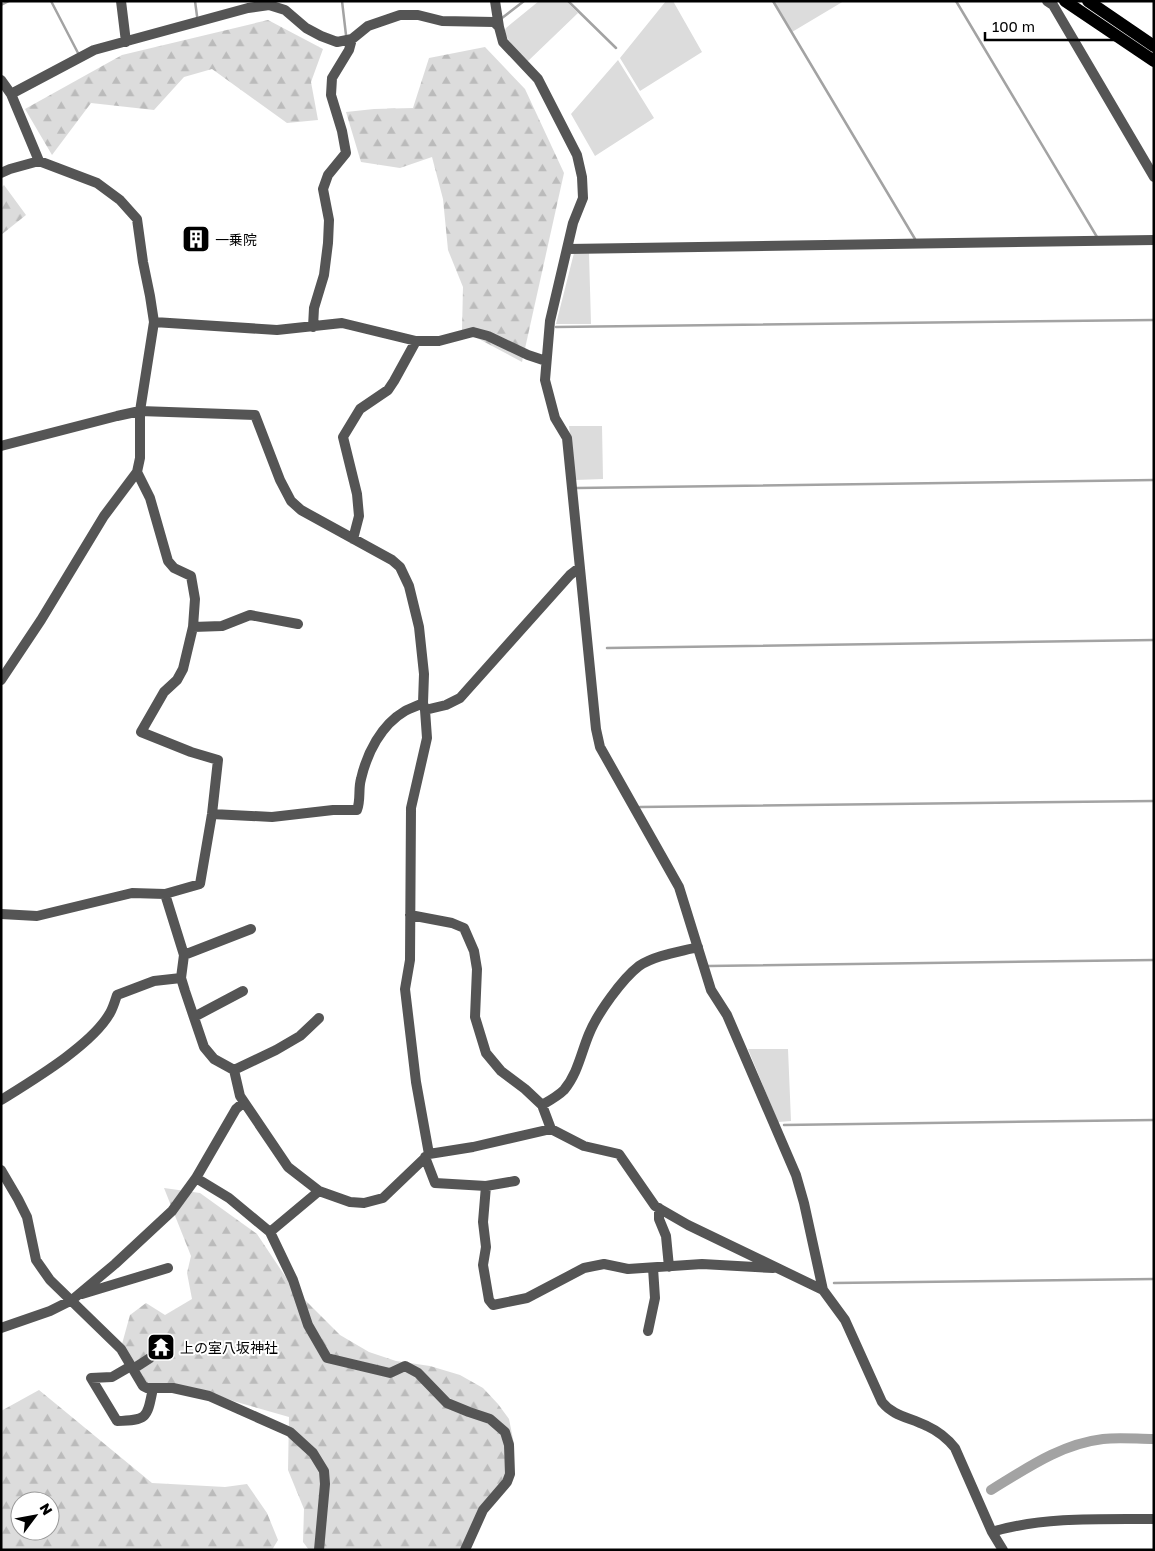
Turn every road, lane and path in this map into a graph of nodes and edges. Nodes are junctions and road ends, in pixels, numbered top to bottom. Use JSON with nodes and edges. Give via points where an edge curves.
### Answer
{"nodes":[{"id":1,"x":121,"y":1,"type":"edge"},
{"id":2,"x":495,"y":1,"type":"edge"},
{"id":3,"x":1088,"y":1,"type":"edge"},
{"id":4,"x":1055,"y":2,"type":"edge"},
{"id":5,"x":498,"y":27,"type":"junction"},
{"id":6,"x":352,"y":39,"type":"junction"},
{"id":7,"x":126,"y":42,"type":"junction"},
{"id":8,"x":1154,"y":46,"type":"edge"},
{"id":9,"x":1154,"y":61,"type":"edge"},
{"id":10,"x":1,"y":80,"type":"edge"},
{"id":11,"x":11,"y":94,"type":"junction"},
{"id":12,"x":39,"y":161,"type":"junction"},
{"id":13,"x":1,"y":173,"type":"edge"},
{"id":14,"x":1154,"y":177,"type":"edge"},
{"id":15,"x":1154,"y":240,"type":"edge"},
{"id":16,"x":568,"y":249,"type":"junction"},
{"id":17,"x":154,"y":322,"type":"junction"},
{"id":18,"x":313,"y":327,"type":"junction"},
{"id":19,"x":416,"y":341,"type":"junction"},
{"id":20,"x":546,"y":361,"type":"junction"},
{"id":21,"x":140,"y":411,"type":"junction"},
{"id":22,"x":1,"y":446,"type":"edge"},
{"id":23,"x":137,"y":472,"type":"junction"},
{"id":24,"x":353,"y":539,"type":"junction"},
{"id":25,"x":579,"y":568,"type":"junction"},
{"id":26,"x":298,"y":624,"type":"dead end"},
{"id":27,"x":193,"y":627,"type":"junction"},
{"id":28,"x":1,"y":680,"type":"edge"},
{"id":29,"x":424,"y":706,"type":"junction"},
{"id":30,"x":212,"y":814,"type":"junction"},
{"id":31,"x":164,"y":894,"type":"junction"},
{"id":32,"x":1,"y":914,"type":"edge"},
{"id":33,"x":410,"y":915,"type":"junction"},
{"id":34,"x":251,"y":929,"type":"dead end"},
{"id":35,"x":698,"y":947,"type":"junction"},
{"id":36,"x":184,"y":955,"type":"junction"},
{"id":37,"x":182,"y":978,"type":"junction"},
{"id":38,"x":243,"y":991,"type":"dead end"},
{"id":39,"x":194,"y":1016,"type":"junction"},
{"id":40,"x":319,"y":1018,"type":"dead end"},
{"id":41,"x":234,"y":1070,"type":"junction"},
{"id":42,"x":1,"y":1100,"type":"edge"},
{"id":43,"x":244,"y":1102,"type":"junction"},
{"id":44,"x":542,"y":1106,"type":"junction"},
{"id":45,"x":551,"y":1129,"type":"junction"},
{"id":46,"x":427,"y":1156,"type":"junction"},
{"id":47,"x":1,"y":1170,"type":"edge"},
{"id":48,"x":196,"y":1178,"type":"junction"},
{"id":49,"x":515,"y":1181,"type":"dead end"},
{"id":50,"x":486,"y":1186,"type":"junction"},
{"id":51,"x":319,"y":1191,"type":"junction"},
{"id":52,"x":659,"y":1208,"type":"junction"},
{"id":53,"x":270,"y":1232,"type":"junction"},
{"id":54,"x":669,"y":1266,"type":"junction"},
{"id":55,"x":168,"y":1268,"type":"dead end"},
{"id":56,"x":653,"y":1268,"type":"junction"},
{"id":57,"x":779,"y":1268,"type":"junction"},
{"id":58,"x":823,"y":1290,"type":"junction"},
{"id":59,"x":75,"y":1297,"type":"junction"},
{"id":60,"x":1,"y":1328,"type":"edge"},
{"id":61,"x":648,"y":1331,"type":"dead end"},
{"id":62,"x":150,"y":1358,"type":"dead end"},
{"id":63,"x":132,"y":1367,"type":"junction"},
{"id":64,"x":153,"y":1388,"type":"junction"},
{"id":65,"x":1154,"y":1518,"type":"edge"},
{"id":66,"x":992,"y":1532,"type":"junction"},
{"id":67,"x":319,"y":1550,"type":"edge"},
{"id":68,"x":465,"y":1550,"type":"edge"},
{"id":69,"x":1003,"y":1550,"type":"edge"}],
"edges":[{"from":1,"to":7,"type":"street"},
{"from":2,"to":5,"type":"street"},
{"from":3,"to":8,"type":"main road"},
{"from":4,"to":9,"type":"main road"},
{"from":4,"to":14,"type":"street"},
{"from":5,"to":6,"type":"street","via":[[494,22],[442,21],[418,14],[400,15],[368,26]]},
{"from":5,"to":16,"type":"street","via":[[503,42],[538,79],[577,155],[583,198],[573,223]]},
{"from":6,"to":7,"type":"street","via":[[336,42],[306,28],[285,10],[269,6],[231,12]]},
{"from":6,"to":18,"type":"street","via":[[332,78],[331,94],[346,153],[328,175],[323,189],[329,220],[328,243]]},
{"from":7,"to":11,"type":"street","via":[[94,50]]},
{"from":10,"to":11,"type":"street"},
{"from":11,"to":12,"type":"street"},
{"from":12,"to":13,"type":"street"},
{"from":12,"to":17,"type":"street","via":[[97,183],[120,200],[137,219]]},
{"from":15,"to":16,"type":"street"},
{"from":16,"to":20,"type":"street","via":[[550,321]]},
{"from":17,"to":18,"type":"street","via":[[277,330]]},
{"from":17,"to":21,"type":"street"},
{"from":18,"to":19,"type":"street","via":[[342,323]]},
{"from":19,"to":20,"type":"street","via":[[439,342],[473,332]]},
{"from":19,"to":24,"type":"street","via":[[388,390],[360,409],[343,437],[358,494],[359,516]]},
{"from":20,"to":25,"type":"street","via":[[545,380],[551,408],[567,438]]},
{"from":21,"to":22,"type":"street"},
{"from":21,"to":23,"type":"street"},
{"from":21,"to":24,"type":"street","via":[[255,415],[291,501]]},
{"from":23,"to":27,"type":"street","via":[[150,498],[168,561],[174,568],[191,576]]},
{"from":23,"to":28,"type":"street","via":[[104,516]]},
{"from":24,"to":29,"type":"street","via":[[400,567],[419,628]]},
{"from":25,"to":29,"type":"street","via":[[460,698],[446,705]]},
{"from":25,"to":35,"type":"street","via":[[600,747],[680,887]]},
{"from":26,"to":27,"type":"street","via":[[250,615],[222,626]]},
{"from":27,"to":30,"type":"street","via":[[183,669],[164,692],[141,732],[218,760]]},
{"from":29,"to":30,"type":"street","via":[[405,711],[375,741],[360,781],[357,810],[272,817]]},
{"from":29,"to":33,"type":"street","via":[[427,738],[411,808]]},
{"from":30,"to":31,"type":"street","via":[[200,884]]},
{"from":31,"to":32,"type":"street","via":[[132,893],[37,916]]},
{"from":31,"to":36,"type":"street"},
{"from":33,"to":44,"type":"street","via":[[464,928],[474,951],[477,969],[475,1017],[486,1053],[501,1071]]},
{"from":33,"to":46,"type":"street","via":[[410,960],[405,989]]},
{"from":34,"to":36,"type":"street"},
{"from":35,"to":44,"type":"street","via":[[660,957],[640,966],[628,978],[600,1012],[575,1074],[563,1091]]},
{"from":35,"to":58,"type":"street","via":[[711,990],[727,1015],[796,1175]]},
{"from":36,"to":37,"type":"street"},
{"from":37,"to":39,"type":"street"},
{"from":37,"to":42,"type":"street","via":[[154,981],[117,995],[110,1013],[92,1034],[37,1078]]},
{"from":38,"to":39,"type":"street"},
{"from":39,"to":41,"type":"street","via":[[204,1047],[214,1059]]},
{"from":40,"to":41,"type":"street","via":[[300,1036]]},
{"from":41,"to":43,"type":"street"},
{"from":43,"to":48,"type":"street"},
{"from":43,"to":51,"type":"street","via":[[288,1167]]},
{"from":44,"to":45,"type":"street"},
{"from":45,"to":46,"type":"street"},
{"from":45,"to":52,"type":"street","via":[[584,1146],[619,1154]]},
{"from":46,"to":50,"type":"street","via":[[435,1183]]},
{"from":46,"to":51,"type":"street","via":[[383,1198],[364,1203],[350,1202]]},
{"from":47,"to":59,"type":"street","via":[[26,1217],[36,1260],[50,1280]]},
{"from":48,"to":53,"type":"street","via":[[229,1198]]},
{"from":48,"to":59,"type":"street","via":[[172,1211]]},
{"from":49,"to":50,"type":"street"},
{"from":50,"to":56,"type":"street","via":[[483,1265],[493,1306],[527,1298],[584,1268],[604,1264],[628,1269]]},
{"from":51,"to":53,"type":"street"},
{"from":52,"to":54,"type":"street"},
{"from":52,"to":57,"type":"street"},
{"from":53,"to":68,"type":"street","via":[[294,1280],[308,1325],[327,1358],[390,1373],[405,1366],[418,1373],[448,1403],[490,1419],[505,1432],[510,1474],[483,1510]]},
{"from":54,"to":56,"type":"street"},
{"from":54,"to":57,"type":"street","via":[[702,1264]]},
{"from":55,"to":59,"type":"street"},
{"from":56,"to":61,"type":"street","via":[[655,1298]]},
{"from":57,"to":58,"type":"street"},
{"from":58,"to":66,"type":"street","via":[[845,1320],[889,1411],[927,1426],[955,1448]]},
{"from":59,"to":60,"type":"street","via":[[50,1311]]},
{"from":59,"to":63,"type":"street","via":[[122,1349]]},
{"from":62,"to":63,"type":"street"},
{"from":63,"to":64,"type":"street","via":[[143,1386]]},
{"from":63,"to":64,"type":"street","via":[[112,1377],[91,1378],[117,1421],[143,1418]]},
{"from":64,"to":67,"type":"street","via":[[173,1388],[209,1396],[290,1432],[314,1454],[324,1471],[325,1484]]},
{"from":65,"to":66,"type":"street","via":[[1076,1520],[1008,1527]]},
{"from":66,"to":69,"type":"street"}]}
